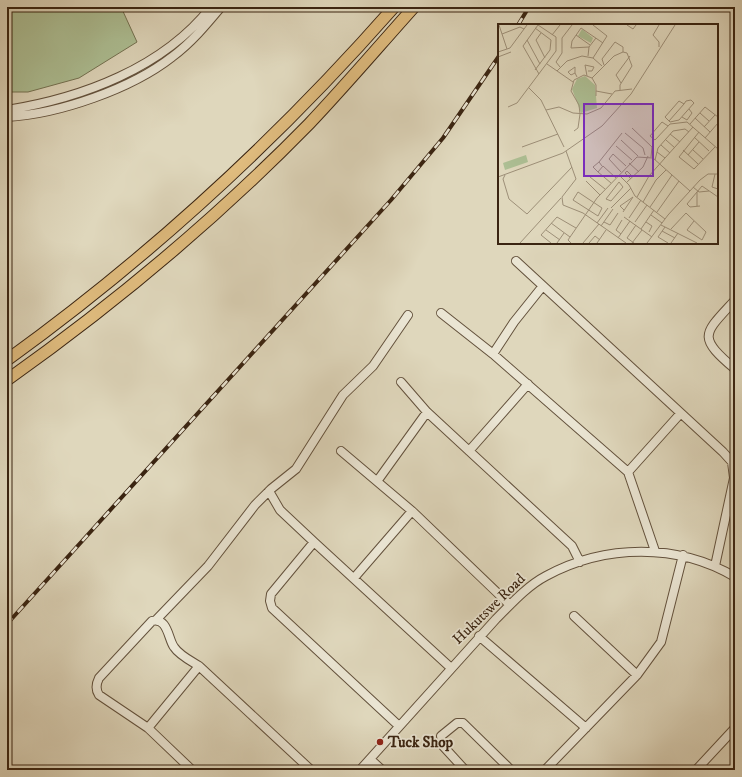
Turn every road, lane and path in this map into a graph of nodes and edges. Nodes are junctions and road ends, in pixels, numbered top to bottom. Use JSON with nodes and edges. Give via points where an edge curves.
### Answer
{"nodes":[{"id":1,"x":211,"y":7,"type":"edge"},
{"id":2,"x":221,"y":7,"type":"edge"},
{"id":3,"x":394,"y":7,"type":"edge"},
{"id":4,"x":414,"y":7,"type":"edge"},
{"id":5,"x":7,"y":110,"type":"edge"},
{"id":6,"x":7,"y":117,"type":"edge"},
{"id":7,"x":516,"y":261,"type":"dead end"},
{"id":8,"x":542,"y":287,"type":"junction"},
{"id":9,"x":735,"y":300,"type":"edge"},
{"id":10,"x":441,"y":313,"type":"dead end"},
{"id":11,"x":408,"y":315,"type":"dead end"},
{"id":12,"x":493,"y":354,"type":"junction"},
{"id":13,"x":7,"y":360,"type":"edge"},
{"id":14,"x":735,"y":369,"type":"edge"},
{"id":15,"x":7,"y":380,"type":"edge"},
{"id":16,"x":401,"y":382,"type":"dead end"},
{"id":17,"x":528,"y":384,"type":"junction"},
{"id":18,"x":427,"y":412,"type":"junction"},
{"id":19,"x":680,"y":414,"type":"junction"},
{"id":20,"x":341,"y":451,"type":"dead end"},
{"id":21,"x":469,"y":451,"type":"junction"},
{"id":22,"x":628,"y":472,"type":"junction"},
{"id":23,"x":378,"y":480,"type":"junction"},
{"id":24,"x":269,"y":490,"type":"junction"},
{"id":25,"x":412,"y":511,"type":"junction"},
{"id":26,"x":314,"y":542,"type":"junction"},
{"id":27,"x":655,"y":551,"type":"junction"},
{"id":28,"x":683,"y":555,"type":"junction"},
{"id":29,"x":580,"y":562,"type":"junction"},
{"id":30,"x":715,"y":566,"type":"junction"},
{"id":31,"x":735,"y":577,"type":"edge"},
{"id":32,"x":354,"y":578,"type":"junction"},
{"id":33,"x":510,"y":605,"type":"junction"},
{"id":34,"x":574,"y":616,"type":"dead end"},
{"id":35,"x":156,"y":620,"type":"junction"},
{"id":36,"x":479,"y":636,"type":"junction"},
{"id":37,"x":199,"y":666,"type":"junction"},
{"id":38,"x":451,"y":668,"type":"junction"},
{"id":39,"x":637,"y":675,"type":"junction"},
{"id":40,"x":399,"y":726,"type":"junction"},
{"id":41,"x":148,"y":728,"type":"junction"},
{"id":42,"x":586,"y":728,"type":"junction"},
{"id":43,"x":735,"y":728,"type":"edge"},
{"id":44,"x":370,"y":759,"type":"junction"},
{"id":45,"x":184,"y":763,"type":"junction"},
{"id":46,"x":178,"y":770,"type":"edge"},
{"id":47,"x":192,"y":770,"type":"edge"},
{"id":48,"x":311,"y":770,"type":"edge"},
{"id":49,"x":360,"y":770,"type":"edge"},
{"id":50,"x":382,"y":770,"type":"edge"},
{"id":51,"x":465,"y":770,"type":"edge"},
{"id":52,"x":511,"y":770,"type":"edge"},
{"id":53,"x":544,"y":770,"type":"edge"},
{"id":54,"x":696,"y":770,"type":"edge"}],
"edges":[{"from":1,"to":5,"type":"street","via":[[180,39],[137,68],[61,98]]},
{"from":2,"to":6,"type":"street","via":[[188,44],[158,68],[66,106]]},
{"from":3,"to":13,"type":"highway","via":[[339,70],[184,220],[120,274]]},
{"from":4,"to":15,"type":"highway","via":[[308,124],[188,237],[109,303]]},
{"from":7,"to":8,"type":"street"},
{"from":8,"to":12,"type":"street"},
{"from":8,"to":19,"type":"street"},
{"from":9,"to":14,"type":"street","via":[[710,327],[708,336],[709,343]]},
{"from":10,"to":12,"type":"street"},
{"from":11,"to":24,"type":"street","via":[[374,366],[344,395],[296,469]]},
{"from":12,"to":17,"type":"street"},
{"from":16,"to":18,"type":"street"},
{"from":17,"to":21,"type":"street"},
{"from":17,"to":22,"type":"street"},
{"from":18,"to":21,"type":"street"},
{"from":18,"to":23,"type":"street"},
{"from":19,"to":22,"type":"street"},
{"from":19,"to":30,"type":"street","via":[[732,462],[734,478]]},
{"from":20,"to":23,"type":"street"},
{"from":21,"to":29,"type":"street","via":[[572,546]]},
{"from":22,"to":27,"type":"street"},
{"from":23,"to":25,"type":"street"},
{"from":24,"to":26,"type":"street","via":[[280,510]]},
{"from":24,"to":35,"type":"street","via":[[208,566]]},
{"from":25,"to":32,"type":"street"},
{"from":25,"to":33,"type":"street"},
{"from":26,"to":32,"type":"street"},
{"from":26,"to":40,"type":"street","via":[[271,594],[272,608]]},
{"from":27,"to":28,"type":"street","name":"Hukutswe Road"},
{"from":27,"to":29,"type":"street","name":"Hukutswe Road","via":[[613,554]]},
{"from":28,"to":30,"type":"street","name":"Hukutswe Road"},
{"from":28,"to":39,"type":"street","via":[[664,638]]},
{"from":29,"to":33,"type":"street","name":"Hukutswe Road","via":[[546,576]]},
{"from":30,"to":31,"type":"street","name":"Hukutswe Road"},
{"from":32,"to":38,"type":"street"},
{"from":33,"to":36,"type":"street","name":"Hukutswe Road"},
{"from":34,"to":39,"type":"street"},
{"from":35,"to":37,"type":"street","via":[[166,628],[174,648]]},
{"from":35,"to":41,"type":"street","via":[[152,621],[114,661],[96,684],[99,695]]},
{"from":36,"to":38,"type":"street","name":"Hukutswe Road"},
{"from":36,"to":42,"type":"street"},
{"from":37,"to":41,"type":"street"},
{"from":37,"to":48,"type":"street"},
{"from":38,"to":40,"type":"street","name":"Hukutswe Road"},
{"from":39,"to":42,"type":"street"},
{"from":40,"to":44,"type":"street","name":"Hukutswe Road"},
{"from":41,"to":45,"type":"street"},
{"from":42,"to":53,"type":"street"},
{"from":43,"to":54,"type":"street"},
{"from":44,"to":49,"type":"street","name":"Hukutswe Road"},
{"from":44,"to":50,"type":"street"},
{"from":45,"to":46,"type":"street"},
{"from":45,"to":47,"type":"street"},
{"from":51,"to":52,"type":"street","via":[[441,741],[441,736],[459,722]]}]}
